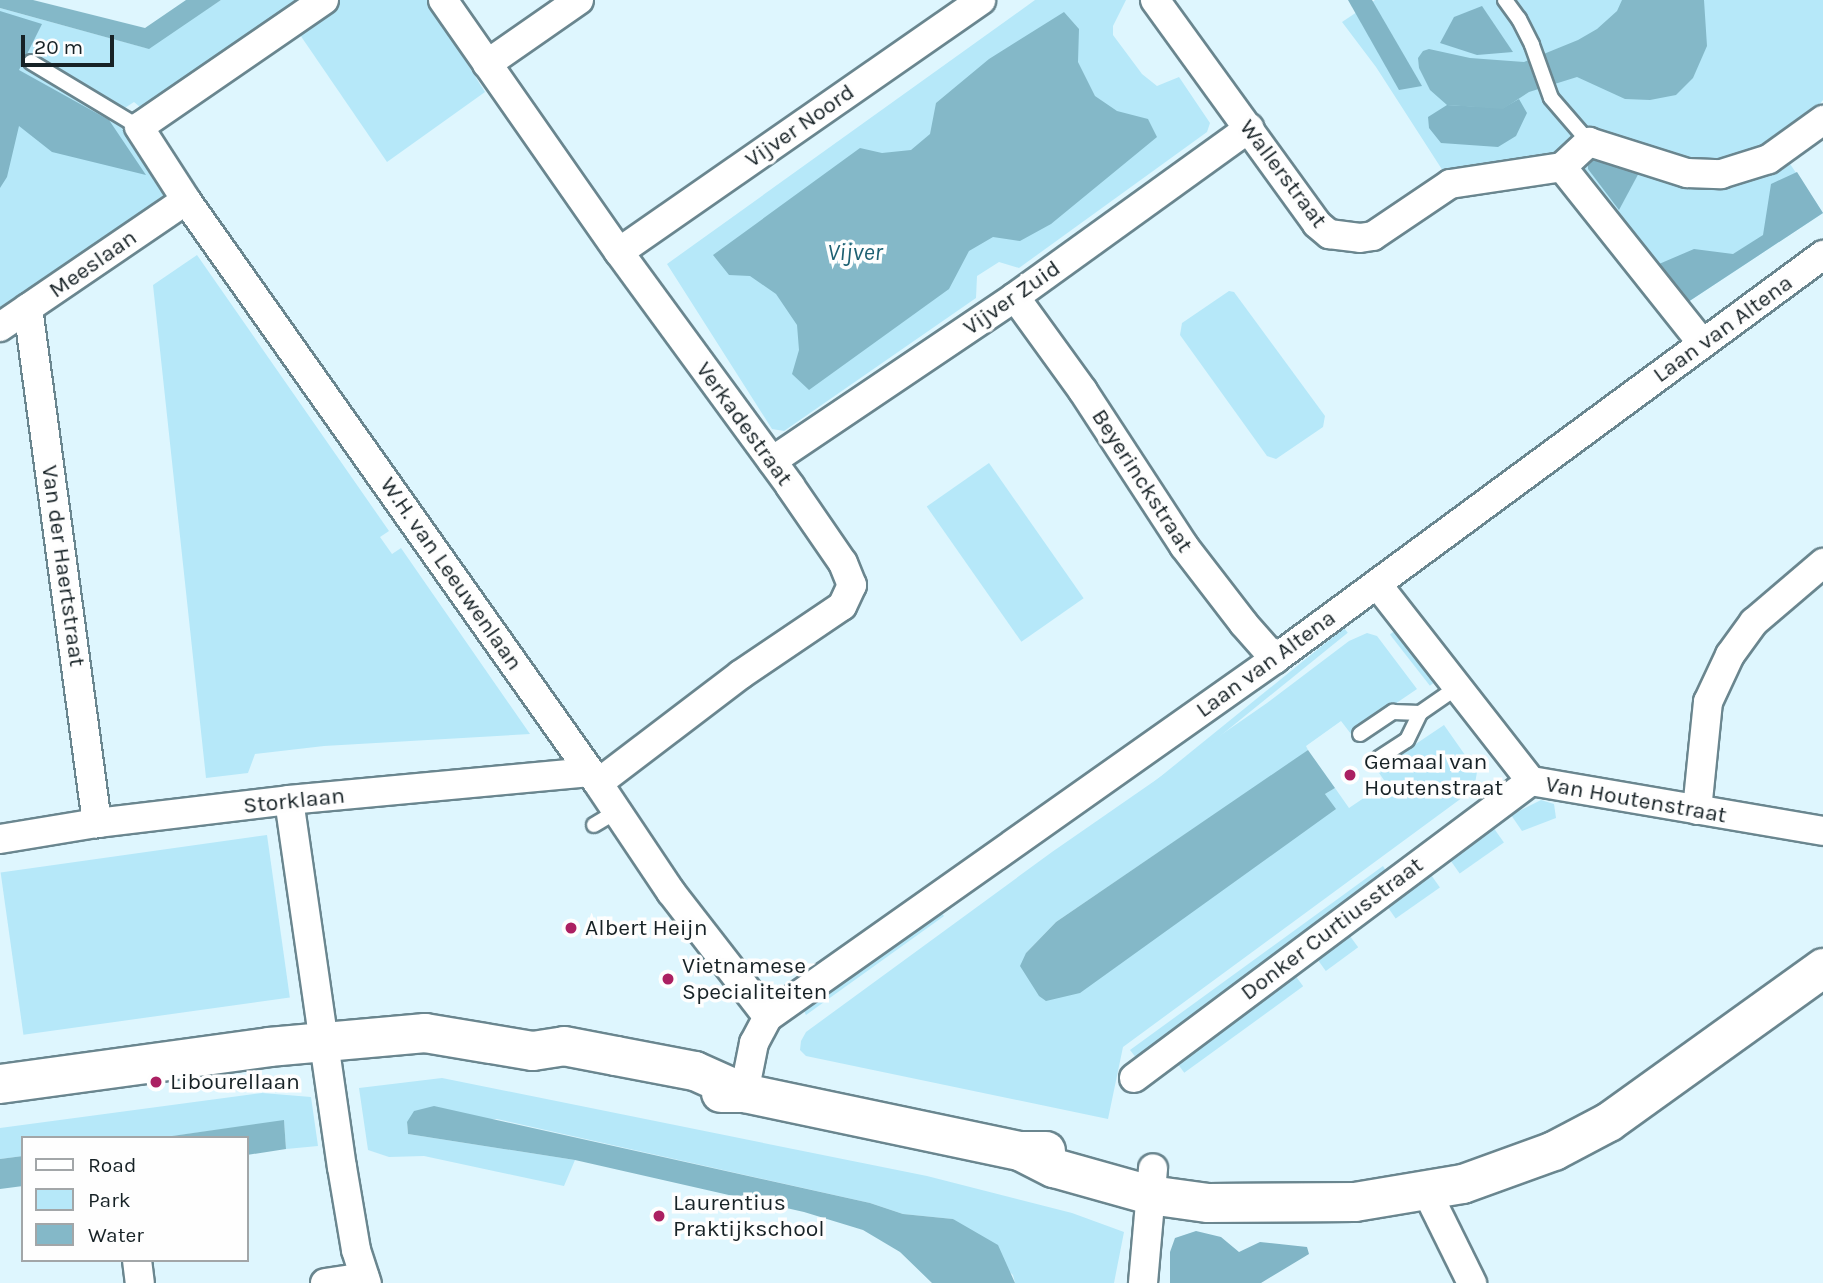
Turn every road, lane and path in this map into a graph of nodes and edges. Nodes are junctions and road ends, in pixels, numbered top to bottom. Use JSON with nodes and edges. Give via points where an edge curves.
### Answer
{"nodes":[{"id":1,"x":324,"y":0,"type":"edge"},
{"id":2,"x":443,"y":0,"type":"edge"},
{"id":3,"x":579,"y":0,"type":"edge"},
{"id":4,"x":981,"y":0,"type":"edge"},
{"id":5,"x":1155,"y":0,"type":"edge"},
{"id":6,"x":1504,"y":0,"type":"edge"},
{"id":7,"x":31,"y":62,"type":"dead end"},
{"id":8,"x":487,"y":64,"type":"junction"},
{"id":9,"x":1823,"y":120,"type":"edge"},
{"id":10,"x":139,"y":127,"type":"junction"},
{"id":11,"x":1249,"y":128,"type":"junction"},
{"id":12,"x":1589,"y":142,"type":"junction"},
{"id":13,"x":1562,"y":167,"type":"junction"},
{"id":14,"x":186,"y":200,"type":"junction"},
{"id":15,"x":619,"y":252,"type":"junction"},
{"id":16,"x":1823,"y":255,"type":"edge"},
{"id":17,"x":1015,"y":297,"type":"junction"},
{"id":18,"x":29,"y":309,"type":"junction"},
{"id":19,"x":0,"y":327,"type":"edge"},
{"id":20,"x":1702,"y":343,"type":"junction"},
{"id":21,"x":772,"y":461,"type":"junction"},
{"id":22,"x":1823,"y":563,"type":"edge"},
{"id":23,"x":1377,"y":584,"type":"junction"},
{"id":24,"x":1275,"y":659,"type":"junction"},
{"id":25,"x":1459,"y":686,"type":"junction"},
{"id":26,"x":1420,"y":713,"type":"junction"},
{"id":27,"x":1360,"y":734,"type":"dead end"},
{"id":28,"x":1379,"y":758,"type":"dead end"},
{"id":29,"x":594,"y":778,"type":"junction"},
{"id":30,"x":1531,"y":781,"type":"junction"},
{"id":31,"x":289,"y":800,"type":"junction"},
{"id":32,"x":1697,"y":810,"type":"junction"},
{"id":33,"x":97,"y":823,"type":"junction"},
{"id":34,"x":1823,"y":831,"type":"edge"},
{"id":35,"x":0,"y":839,"type":"edge"},
{"id":36,"x":1823,"y":968,"type":"edge"},
{"id":37,"x":768,"y":1017,"type":"junction"},
{"id":38,"x":325,"y":1042,"type":"junction"},
{"id":39,"x":1134,"y":1078,"type":"dead end"},
{"id":40,"x":0,"y":1084,"type":"edge"},
{"id":41,"x":744,"y":1093,"type":"junction"},
{"id":42,"x":1151,"y":1181,"type":"junction"},
{"id":43,"x":1427,"y":1192,"type":"junction"},
{"id":44,"x":137,"y":1262,"type":"edge"},
{"id":45,"x":366,"y":1280,"type":"edge"},
{"id":46,"x":141,"y":1283,"type":"edge"},
{"id":47,"x":325,"y":1283,"type":"edge"},
{"id":48,"x":1143,"y":1283,"type":"edge"},
{"id":49,"x":1472,"y":1283,"type":"edge"}],
"edges":[{"from":1,"to":10,"type":"street"},
{"from":2,"to":8,"type":"street","name":"Verkadestraat"},
{"from":3,"to":8,"type":"street"},
{"from":4,"to":15,"type":"street","name":"Vijver Noord"},
{"from":5,"to":11,"type":"street","name":"Wallerstraat"},
{"from":6,"to":12,"type":"lane","via":[[1532,45],[1551,98]]},
{"from":7,"to":10,"type":"lane"},
{"from":8,"to":15,"type":"street","name":"Verkadestraat"},
{"from":9,"to":12,"type":"street","via":[[1769,159],[1721,174],[1687,173]]},
{"from":10,"to":14,"type":"street","name":"W.H. van Leeuwenlaan"},
{"from":11,"to":13,"type":"street","name":"Wallerstraat","via":[[1317,224],[1329,234],[1360,238],[1373,236],[1450,184]]},
{"from":11,"to":17,"type":"street","name":"Vijver Zuid"},
{"from":12,"to":13,"type":"street"},
{"from":13,"to":20,"type":"street"},
{"from":14,"to":18,"type":"street","name":"Meeslaan"},
{"from":14,"to":29,"type":"street","name":"W.H. van Leeuwenlaan"},
{"from":15,"to":21,"type":"street","name":"Verkadestraat"},
{"from":16,"to":20,"type":"street","name":"Laan van Altena"},
{"from":17,"to":21,"type":"street","name":"Vijver Zuid"},
{"from":17,"to":24,"type":"street","name":"Beyerinckstraat","via":[[1184,546]]},
{"from":18,"to":19,"type":"street","name":"Meeslaan"},
{"from":18,"to":33,"type":"street","name":"Van der Haertstraat"},
{"from":20,"to":23,"type":"street","name":"Laan van Altena"},
{"from":21,"to":29,"type":"street","name":"Verkadestraat","via":[[843,563],[852,585],[842,606]]},
{"from":22,"to":32,"type":"street","via":[[1754,622],[1730,655],[1708,702]]},
{"from":23,"to":24,"type":"street","name":"Laan van Altena"},
{"from":23,"to":25,"type":"street","name":"Van Houtenstraat"},
{"from":24,"to":37,"type":"street","name":"Laan van Altena"},
{"from":25,"to":26,"type":"lane"},
{"from":25,"to":30,"type":"street","name":"Van Houtenstraat"},
{"from":26,"to":27,"type":"lane","via":[[1393,712]]},
{"from":26,"to":28,"type":"lane","via":[[1407,740]]},
{"from":29,"to":31,"type":"street","name":"Storklaan"},
{"from":29,"to":37,"type":"street","name":"W.H. van Leeuwenlaan","via":[[605,818],[671,892]]},
{"from":30,"to":32,"type":"street","name":"Van Houtenstraat"},
{"from":30,"to":39,"type":"street","name":"Donker Curtiusstraat"},
{"from":31,"to":33,"type":"street","name":"Storklaan"},
{"from":31,"to":38,"type":"street"},
{"from":32,"to":34,"type":"street","name":"Van Houtenstraat"},
{"from":33,"to":35,"type":"street","name":"Storklaan"},
{"from":36,"to":43,"type":"main road","via":[[1609,1122],[1554,1151],[1495,1174]]},
{"from":37,"to":41,"type":"street","name":"Laan van Altena","via":[[754,1043]]},
{"from":38,"to":40,"type":"main road"},
{"from":38,"to":41,"type":"main road","via":[[425,1033],[533,1051],[564,1046],[695,1071]]},
{"from":38,"to":45,"type":"street","via":[[356,1250]]},
{"from":41,"to":42,"type":"main road","via":[[1020,1151],[1054,1168]]},
{"from":42,"to":43,"type":"main road","via":[[1208,1203],[1355,1202]]},
{"from":42,"to":48,"type":"street"},
{"from":43,"to":49,"type":"street"},
{"from":44,"to":46,"type":"street"},
{"from":45,"to":47,"type":"street"}]}
